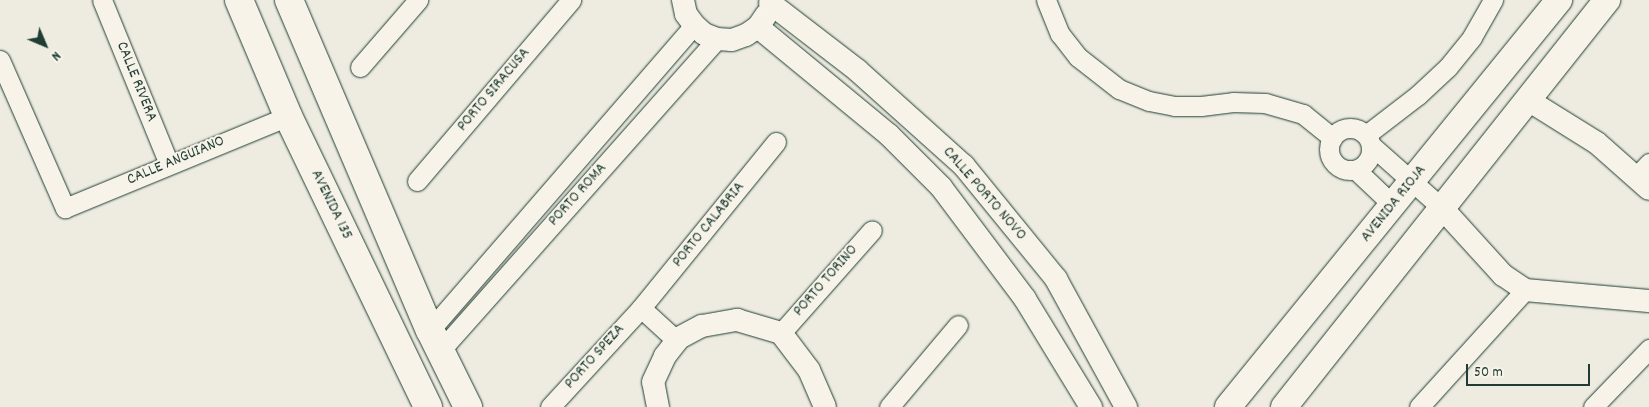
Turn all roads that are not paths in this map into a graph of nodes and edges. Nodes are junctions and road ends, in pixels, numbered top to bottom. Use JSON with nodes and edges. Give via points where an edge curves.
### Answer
{"nodes":[{"id":1,"x":102,"y":0,"type":"edge"},
{"id":2,"x":239,"y":0,"type":"edge"},
{"id":3,"x":289,"y":0,"type":"edge"},
{"id":4,"x":418,"y":0,"type":"edge"},
{"id":5,"x":571,"y":0,"type":"edge"},
{"id":6,"x":683,"y":0,"type":"edge"},
{"id":7,"x":1046,"y":0,"type":"edge"},
{"id":8,"x":1493,"y":0,"type":"edge"},
{"id":9,"x":1559,"y":0,"type":"edge"},
{"id":10,"x":1607,"y":0,"type":"edge"},
{"id":11,"x":770,"y":1,"type":"edge"},
{"id":12,"x":694,"y":25,"type":"junction"},
{"id":13,"x":758,"y":26,"type":"junction"},
{"id":14,"x":717,"y":39,"type":"junction"},
{"id":15,"x":0,"y":60,"type":"edge"},
{"id":16,"x":360,"y":67,"type":"dead end"},
{"id":17,"x":1528,"y":100,"type":"junction"},
{"id":18,"x":288,"y":116,"type":"junction"},
{"id":19,"x":1333,"y":138,"type":"junction"},
{"id":20,"x":1369,"y":140,"type":"junction"},
{"id":21,"x":776,"y":142,"type":"dead end"},
{"id":22,"x":169,"y":164,"type":"junction"},
{"id":23,"x":1356,"y":170,"type":"junction"},
{"id":24,"x":1645,"y":176,"type":"edge"},
{"id":25,"x":417,"y":181,"type":"dead end"},
{"id":26,"x":1412,"y":182,"type":"junction"},
{"id":27,"x":1393,"y":205,"type":"junction"},
{"id":28,"x":1442,"y":208,"type":"junction"},
{"id":29,"x":872,"y":230,"type":"dead end"},
{"id":30,"x":1525,"y":290,"type":"junction"},
{"id":31,"x":464,"y":291,"type":"junction"},
{"id":32,"x":1649,"y":301,"type":"edge"},
{"id":33,"x":480,"y":306,"type":"junction"},
{"id":34,"x":641,"y":308,"type":"junction"},
{"id":35,"x":958,"y":325,"type":"dead end"},
{"id":36,"x":781,"y":333,"type":"junction"},
{"id":37,"x":435,"y":340,"type":"junction"},
{"id":38,"x":677,"y":341,"type":"junction"},
{"id":39,"x":1649,"y":349,"type":"edge"},
{"id":40,"x":428,"y":407,"type":"edge"},
{"id":41,"x":468,"y":407,"type":"edge"},
{"id":42,"x":550,"y":407,"type":"edge"},
{"id":43,"x":658,"y":407,"type":"edge"},
{"id":44,"x":825,"y":407,"type":"edge"},
{"id":45,"x":889,"y":407,"type":"edge"},
{"id":46,"x":1091,"y":407,"type":"edge"},
{"id":47,"x":1126,"y":407,"type":"edge"},
{"id":48,"x":1228,"y":407,"type":"edge"},
{"id":49,"x":1284,"y":407,"type":"edge"},
{"id":50,"x":1419,"y":407,"type":"edge"},
{"id":51,"x":1593,"y":407,"type":"edge"}],
"edges":[{"from":1,"to":22,"type":"street","name":"CALLE RIVERA"},
{"from":2,"to":18,"type":"main road","name":"AVENIDA 135"},
{"from":3,"to":37,"type":"main road"},
{"from":4,"to":16,"type":"street"},
{"from":5,"to":25,"type":"street","name":"PORTO SIRACUSA"},
{"from":6,"to":12,"type":"street","via":[[686,14]]},
{"from":7,"to":19,"type":"street","via":[[1060,34],[1078,57],[1120,89],[1148,101],[1174,106],[1265,103],[1303,114]]},
{"from":8,"to":20,"type":"street","via":[[1472,37],[1448,67]]},
{"from":9,"to":26,"type":"main road","name":"AVENIDA RIOJA"},
{"from":10,"to":17,"type":"main road"},
{"from":11,"to":13,"type":"street","via":[[766,16]]},
{"from":11,"to":47,"type":"street","name":"CALLE PORTO NOVO","via":[[857,70],[964,166],[1056,279]]},
{"from":12,"to":14,"type":"street"},
{"from":12,"to":31,"type":"street","name":"PORTO ROMA"},
{"from":13,"to":14,"type":"street","via":[[732,40]]},
{"from":13,"to":46,"type":"street","name":"CALLE PORTO NOVO","via":[[889,135],[941,187],[1025,299]]},
{"from":14,"to":33,"type":"street","name":"PORTO ROMA"},
{"from":15,"to":22,"type":"street","name":"CALLE ANGUIANO","via":[[66,208]]},
{"from":17,"to":24,"type":"street"},
{"from":17,"to":28,"type":"main road"},
{"from":18,"to":22,"type":"street","name":"CALLE ANGUIANO"},
{"from":18,"to":40,"type":"main road","name":"AVENIDA 135"},
{"from":19,"to":20,"type":"street","via":[[1349,128],[1359,130]]},
{"from":19,"to":23,"type":"street","via":[[1329,150],[1333,162],[1343,170]]},
{"from":20,"to":23,"type":"street","via":[[1368,161]]},
{"from":20,"to":26,"type":"street"},
{"from":21,"to":34,"type":"street","name":"PORTO CALABRIA"},
{"from":23,"to":27,"type":"street"},
{"from":26,"to":27,"type":"main road","name":"AVENIDA RIOJA"},
{"from":26,"to":28,"type":"street"},
{"from":27,"to":48,"type":"main road","name":"AVENIDA RIOJA"},
{"from":28,"to":30,"type":"street","via":[[1503,275]]},
{"from":28,"to":49,"type":"main road"},
{"from":29,"to":36,"type":"street","name":"PORTO TORINO"},
{"from":30,"to":32,"type":"street"},
{"from":30,"to":50,"type":"street"},
{"from":31,"to":33,"type":"street"},
{"from":31,"to":37,"type":"street","name":"PORTO ROMA"},
{"from":33,"to":37,"type":"street","name":"PORTO ROMA"},
{"from":34,"to":38,"type":"street"},
{"from":34,"to":42,"type":"street","name":"PORTO SPEZA"},
{"from":35,"to":45,"type":"street"},
{"from":36,"to":38,"type":"street","via":[[737,320],[702,326]]},
{"from":36,"to":44,"type":"street","via":[[809,370]]},
{"from":37,"to":41,"type":"main road"},
{"from":38,"to":43,"type":"street","via":[[665,356],[653,382]]},
{"from":39,"to":51,"type":"street"}]}
